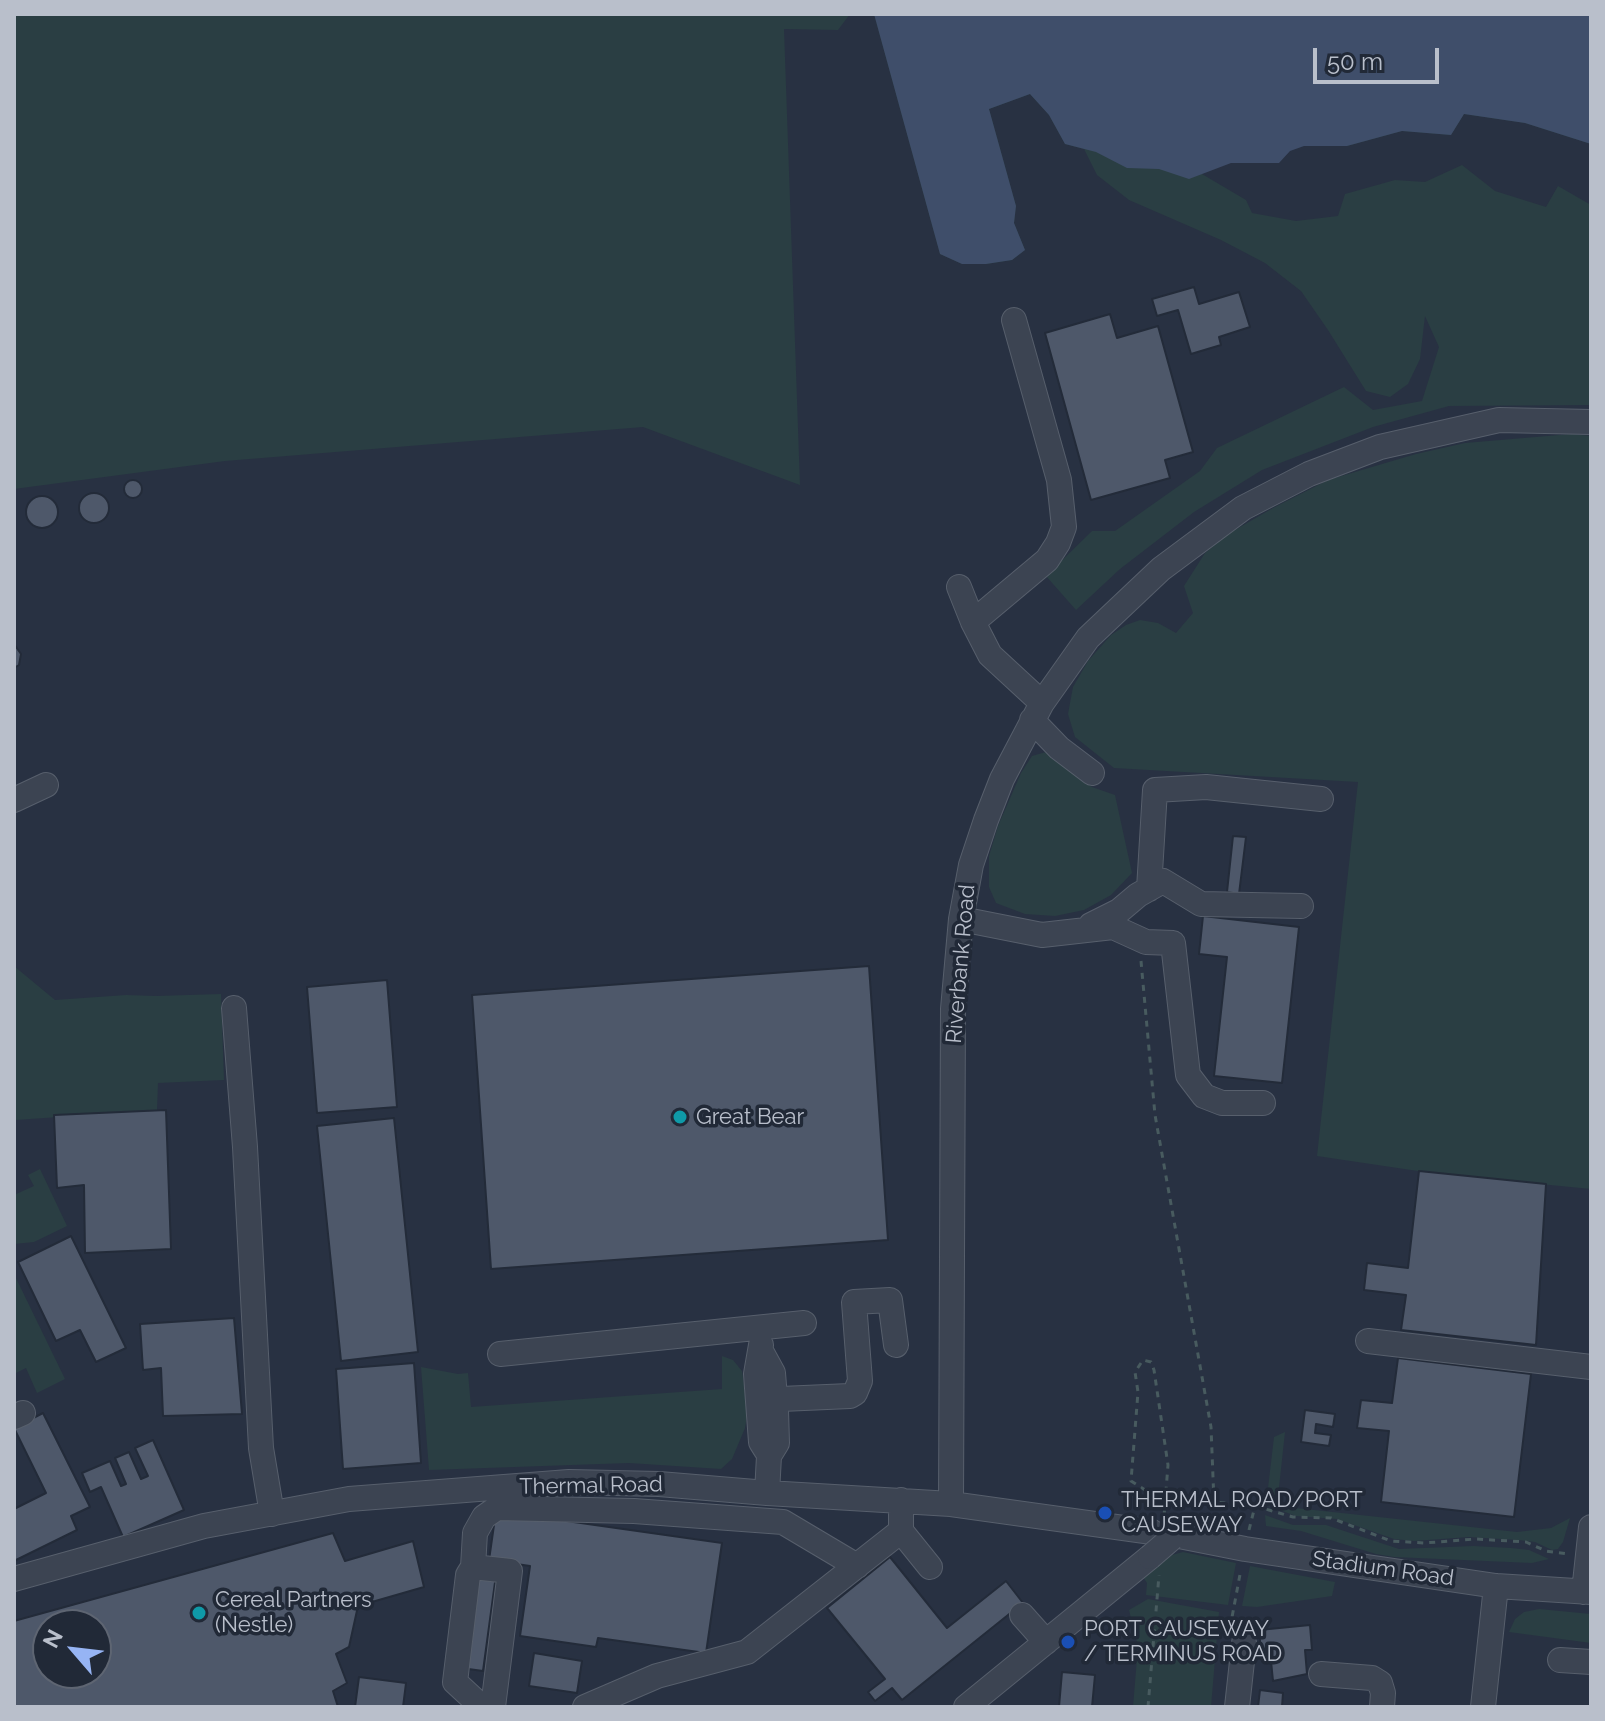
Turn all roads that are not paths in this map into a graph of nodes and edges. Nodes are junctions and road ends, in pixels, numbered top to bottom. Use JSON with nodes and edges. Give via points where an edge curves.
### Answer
{"nodes":[{"id":1,"x":1014,"y":320,"type":"dead end"},
{"id":2,"x":1591,"y":422,"type":"edge"},
{"id":3,"x":959,"y":587,"type":"dead end"},
{"id":4,"x":973,"y":622,"type":"junction"},
{"id":5,"x":1037,"y":711,"type":"junction"},
{"id":6,"x":1092,"y":773,"type":"dead end"},
{"id":7,"x":46,"y":785,"type":"dead end"},
{"id":8,"x":1321,"y":799,"type":"dead end"},
{"id":9,"x":14,"y":800,"type":"edge"},
{"id":10,"x":1149,"y":889,"type":"junction"},
{"id":11,"x":1301,"y":906,"type":"dead end"},
{"id":12,"x":961,"y":919,"type":"junction"},
{"id":13,"x":1078,"y":931,"type":"junction"},
{"id":14,"x":234,"y":1008,"type":"dead end"},
{"id":15,"x":1263,"y":1103,"type":"dead end"},
{"id":16,"x":804,"y":1323,"type":"dead end"},
{"id":17,"x":760,"y":1339,"type":"junction"},
{"id":18,"x":1368,"y":1341,"type":"dead end"},
{"id":19,"x":896,"y":1345,"type":"dead end"},
{"id":20,"x":500,"y":1354,"type":"dead end"},
{"id":21,"x":1591,"y":1367,"type":"edge"},
{"id":22,"x":767,"y":1400,"type":"junction"},
{"id":23,"x":767,"y":1493,"type":"junction"},
{"id":24,"x":901,"y":1500,"type":"junction"},
{"id":25,"x":951,"y":1504,"type":"junction"},
{"id":26,"x":272,"y":1514,"type":"junction"},
{"id":27,"x":1591,"y":1527,"type":"edge"},
{"id":28,"x":901,"y":1531,"type":"junction"},
{"id":29,"x":1167,"y":1533,"type":"junction"},
{"id":30,"x":857,"y":1566,"type":"junction"},
{"id":31,"x":473,"y":1567,"type":"junction"},
{"id":32,"x":930,"y":1567,"type":"dead end"},
{"id":33,"x":14,"y":1579,"type":"edge"},
{"id":34,"x":1496,"y":1586,"type":"junction"},
{"id":35,"x":1588,"y":1592,"type":"edge"},
{"id":36,"x":1022,"y":1615,"type":"dead end"},
{"id":37,"x":1236,"y":1641,"type":"road end"},
{"id":38,"x":1046,"y":1642,"type":"junction"},
{"id":39,"x":1560,"y":1660,"type":"dead end"},
{"id":40,"x":1591,"y":1662,"type":"edge"},
{"id":41,"x":1321,"y":1674,"type":"dead end"},
{"id":42,"x":993,"y":1699,"type":"edge"},
{"id":43,"x":482,"y":1707,"type":"edge"},
{"id":44,"x":493,"y":1707,"type":"edge"},
{"id":45,"x":585,"y":1707,"type":"edge"},
{"id":46,"x":966,"y":1707,"type":"edge"},
{"id":47,"x":1237,"y":1707,"type":"edge"},
{"id":48,"x":1382,"y":1707,"type":"edge"},
{"id":49,"x":1483,"y":1707,"type":"edge"}],
"edges":[{"from":1,"to":4,"type":"street","via":[[1055,463],[1064,527],[1047,560]]},
{"from":2,"to":5,"type":"street","name":"Riverbank Road","via":[[1499,420],[1380,447],[1309,474],[1243,508],[1161,569],[1088,638]]},
{"from":3,"to":4,"type":"street"},
{"from":4,"to":5,"type":"street","via":[[990,655]]},
{"from":5,"to":6,"type":"street","via":[[1059,748]]},
{"from":5,"to":12,"type":"street","name":"Riverbank Road","via":[[986,820]]},
{"from":7,"to":9,"type":"street"},
{"from":8,"to":10,"type":"street","via":[[1206,787],[1155,790]]},
{"from":10,"to":11,"type":"street","via":[[1163,881],[1201,904]]},
{"from":10,"to":13,"type":"street"},
{"from":12,"to":13,"type":"street","via":[[1042,935]]},
{"from":12,"to":25,"type":"street","name":"Riverbank Road","via":[[953,1009]]},
{"from":13,"to":15,"type":"street","via":[[1113,927],[1146,942],[1173,943],[1188,1075],[1204,1096],[1222,1103]]},
{"from":14,"to":26,"type":"street","via":[[261,1448]]},
{"from":16,"to":17,"type":"street"},
{"from":17,"to":20,"type":"street"},
{"from":17,"to":22,"type":"street","via":[[773,1373]]},
{"from":18,"to":21,"type":"street"},
{"from":19,"to":22,"type":"street","via":[[890,1300],[854,1302],[860,1381],[855,1393]]},
{"from":22,"to":23,"type":"street","via":[[777,1443],[769,1456]]},
{"from":23,"to":24,"type":"street","name":"Thermal Road"},
{"from":23,"to":26,"type":"street","name":"Thermal Road","via":[[569,1482],[349,1499]]},
{"from":24,"to":25,"type":"street","name":"Thermal Road"},
{"from":24,"to":28,"type":"street"},
{"from":25,"to":29,"type":"street","name":"Thermal Road"},
{"from":26,"to":33,"type":"street","name":"Thermal Road","via":[[204,1526]]},
{"from":27,"to":35,"type":"street"},
{"from":28,"to":30,"type":"street"},
{"from":28,"to":32,"type":"street"},
{"from":29,"to":34,"type":"street","name":"Stadium Road"},
{"from":29,"to":38,"type":"street","bridge":true,"via":[[1155,1564]]},
{"from":30,"to":31,"type":"street","via":[[783,1522],[497,1508],[475,1533]]},
{"from":30,"to":45,"type":"street","via":[[747,1652],[657,1676]]},
{"from":31,"to":43,"type":"street","via":[[455,1682]]},
{"from":31,"to":44,"type":"street","via":[[510,1571]]},
{"from":34,"to":35,"type":"street","name":"Stadium Road"},
{"from":34,"to":49,"type":"street"},
{"from":36,"to":38,"type":"street"},
{"from":37,"to":47,"type":"street"},
{"from":38,"to":42,"type":"street"},
{"from":39,"to":40,"type":"street"},
{"from":41,"to":48,"type":"street","via":[[1372,1678],[1380,1683]]},
{"from":42,"to":46,"type":"street"}]}
